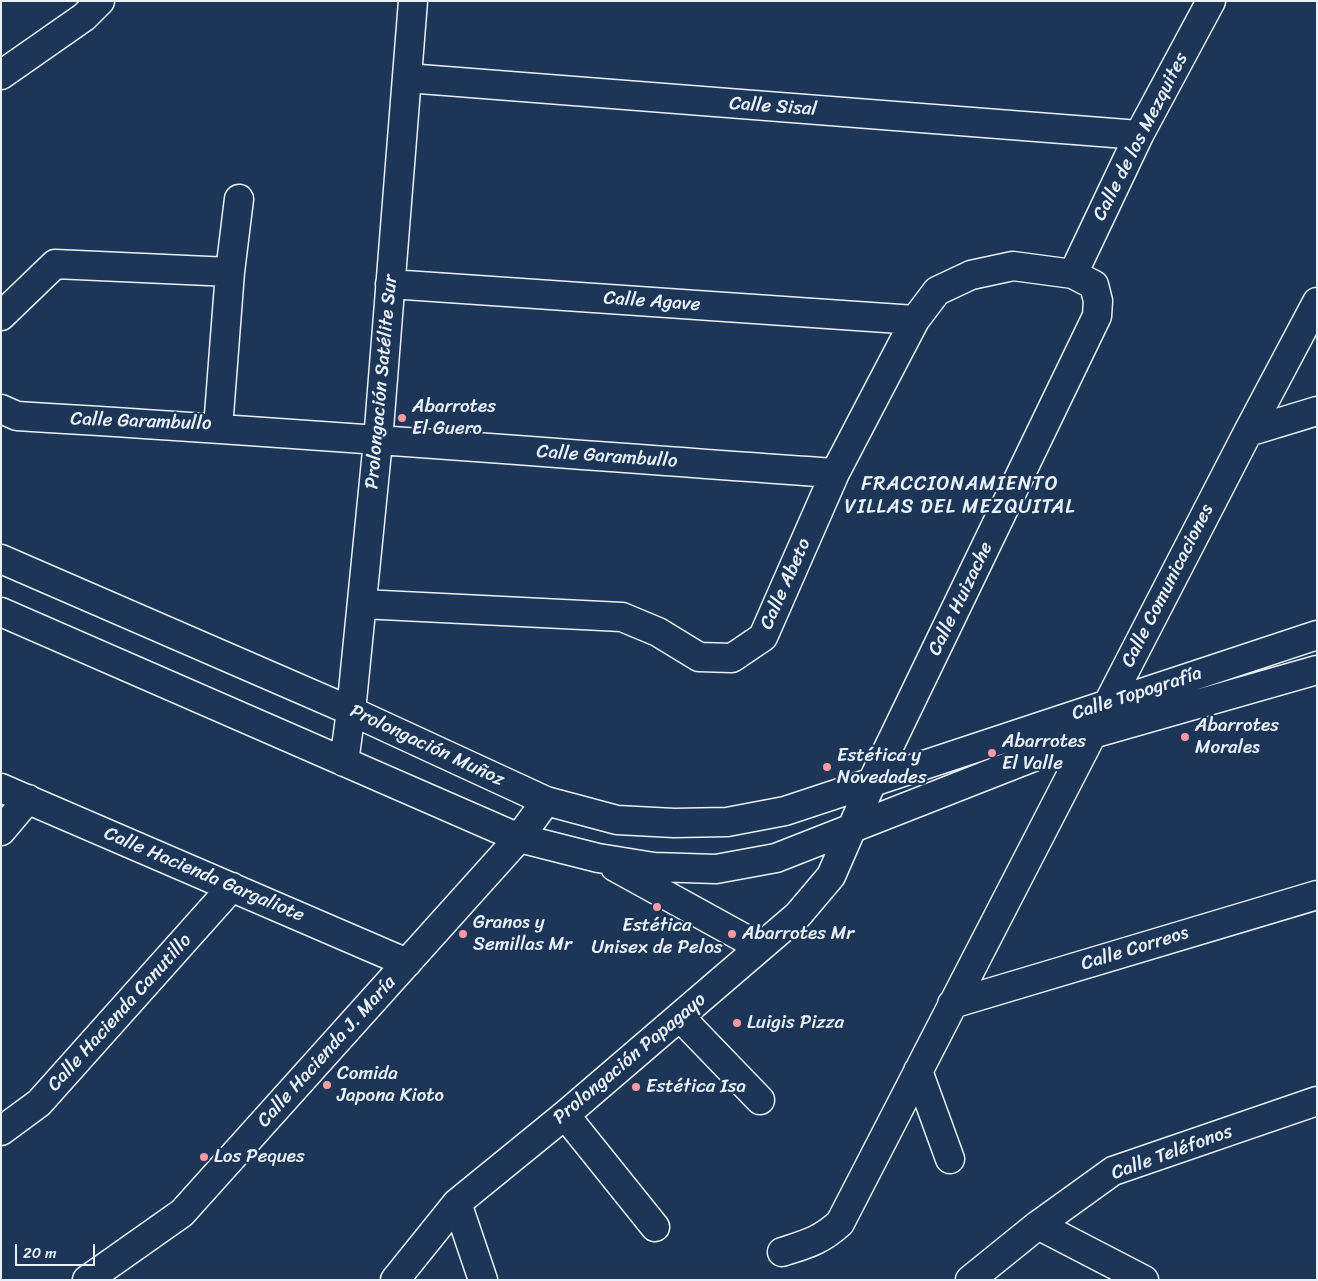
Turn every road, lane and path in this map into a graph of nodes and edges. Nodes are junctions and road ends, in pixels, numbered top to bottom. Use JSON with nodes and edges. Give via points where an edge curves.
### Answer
{"nodes":[{"id":1,"x":100,"y":1,"type":"edge"},
{"id":2,"x":413,"y":1,"type":"edge"},
{"id":3,"x":1211,"y":1,"type":"edge"},
{"id":4,"x":1,"y":75,"type":"edge"},
{"id":5,"x":407,"y":78,"type":"junction"},
{"id":6,"x":1139,"y":135,"type":"junction"},
{"id":7,"x":239,"y":199,"type":"dead end"},
{"id":8,"x":230,"y":272,"type":"junction"},
{"id":9,"x":1074,"y":274,"type":"junction"},
{"id":10,"x":390,"y":284,"type":"junction"},
{"id":11,"x":1317,"y":302,"type":"edge"},
{"id":12,"x":1,"y":316,"type":"edge"},
{"id":13,"x":915,"y":320,"type":"junction"},
{"id":14,"x":1,"y":409,"type":"edge"},
{"id":15,"x":1317,"y":411,"type":"edge"},
{"id":16,"x":218,"y":428,"type":"junction"},
{"id":17,"x":1248,"y":432,"type":"junction"},
{"id":18,"x":378,"y":441,"type":"junction"},
{"id":19,"x":835,"y":473,"type":"junction"},
{"id":20,"x":1,"y":559,"type":"edge"},
{"id":21,"x":362,"y":604,"type":"junction"},
{"id":22,"x":1,"y":612,"type":"edge"},
{"id":23,"x":1317,"y":635,"type":"edge"},
{"id":24,"x":1317,"y":670,"type":"edge"},
{"id":25,"x":1108,"y":703,"type":"junction"},
{"id":26,"x":351,"y":711,"type":"junction"},
{"id":27,"x":1092,"y":734,"type":"junction"},
{"id":28,"x":344,"y":762,"type":"junction"},
{"id":29,"x":872,"y":782,"type":"junction"},
{"id":30,"x":1,"y":788,"type":"edge"},
{"id":31,"x":28,"y":799,"type":"junction"},
{"id":32,"x":546,"y":801,"type":"junction"},
{"id":33,"x":852,"y":829,"type":"junction"},
{"id":34,"x":1,"y":831,"type":"edge"},
{"id":35,"x":519,"y":838,"type":"junction"},
{"id":36,"x":598,"y":858,"type":"junction"},
{"id":37,"x":232,"y":887,"type":"junction"},
{"id":38,"x":1317,"y":895,"type":"edge"},
{"id":39,"x":760,"y":947,"type":"junction"},
{"id":40,"x":407,"y":963,"type":"junction"},
{"id":41,"x":952,"y":1004,"type":"junction"},
{"id":42,"x":680,"y":1017,"type":"junction"},
{"id":43,"x":918,"y":1071,"type":"junction"},
{"id":44,"x":760,"y":1100,"type":"dead end"},
{"id":45,"x":1317,"y":1101,"type":"edge"},
{"id":46,"x":565,"y":1114,"type":"junction"},
{"id":47,"x":1,"y":1131,"type":"edge"},
{"id":48,"x":950,"y":1159,"type":"dead end"},
{"id":49,"x":457,"y":1203,"type":"junction"},
{"id":50,"x":1038,"y":1225,"type":"junction"},
{"id":51,"x":655,"y":1227,"type":"dead end"},
{"id":52,"x":782,"y":1252,"type":"dead end"},
{"id":53,"x":87,"y":1280,"type":"edge"},
{"id":54,"x":395,"y":1280,"type":"edge"},
{"id":55,"x":483,"y":1280,"type":"edge"},
{"id":56,"x":970,"y":1280,"type":"edge"},
{"id":57,"x":1144,"y":1280,"type":"edge"}],
"edges":[{"from":1,"to":4,"type":"street","via":[[84,17]]},
{"from":2,"to":5,"type":"street","name":"Prolongación Satélite Sur"},
{"from":3,"to":6,"type":"street","name":"Calle de los Mezquites"},
{"from":5,"to":6,"type":"street","name":"Calle Sisal"},
{"from":5,"to":10,"type":"street","name":"Prolongación Satélite Sur"},
{"from":6,"to":9,"type":"street","name":"Calle de los Mezquites"},
{"from":7,"to":8,"type":"street","name":"Calle Garambullo"},
{"from":8,"to":12,"type":"street","via":[[56,264]]},
{"from":8,"to":16,"type":"street","name":"Calle Garambullo"},
{"from":9,"to":13,"type":"street","name":"Calle Abeto","via":[[1013,266],[971,275],[937,291]]},
{"from":9,"to":29,"type":"street","name":"Calle Huizache","via":[[1094,285],[1097,316]]},
{"from":10,"to":13,"type":"street","name":"Calle Agave"},
{"from":10,"to":18,"type":"street","name":"Prolongación Satélite Sur"},
{"from":11,"to":17,"type":"street","name":"Calle Comunicaciones"},
{"from":13,"to":19,"type":"street","name":"Calle Abeto"},
{"from":14,"to":16,"type":"street","name":"Calle Garambullo","via":[[17,416]]},
{"from":15,"to":17,"type":"street"},
{"from":16,"to":18,"type":"street","name":"Calle Garambullo"},
{"from":17,"to":25,"type":"street","name":"Calle Comunicaciones"},
{"from":18,"to":19,"type":"street","name":"Calle Garambullo"},
{"from":18,"to":21,"type":"street","name":"Prolongación Satélite Sur"},
{"from":19,"to":21,"type":"street","name":"Calle Abeto","via":[[763,637],[732,658],[699,656],[658,632],[622,617]]},
{"from":20,"to":26,"type":"street","name":"Prolongación Muñoz"},
{"from":21,"to":26,"type":"street","name":"Prolongación Satélite Sur"},
{"from":22,"to":28,"type":"street"},
{"from":23,"to":25,"type":"street","name":"Calle Topografía"},
{"from":24,"to":27,"type":"street","name":"Calle Topografía"},
{"from":25,"to":27,"type":"street","name":"Calle Comunicaciones"},
{"from":25,"to":29,"type":"street","name":"Calle Topografía"},
{"from":26,"to":28,"type":"street","name":"Prolongación Satélite Sur"},
{"from":26,"to":32,"type":"street","name":"Prolongación Muñoz"},
{"from":27,"to":33,"type":"street","name":"Calle Topografía"},
{"from":27,"to":41,"type":"street","name":"Calle Comunicaciones"},
{"from":28,"to":35,"type":"street"},
{"from":29,"to":32,"type":"street","name":"Prolongación Muñoz","via":[[785,812],[727,822],[618,820]]},
{"from":29,"to":33,"type":"street","name":"Calle Huizache"},
{"from":30,"to":31,"type":"street","name":"Calle Hacienda Gargaliote"},
{"from":31,"to":34,"type":"street"},
{"from":31,"to":37,"type":"street","name":"Calle Hacienda Gargaliote"},
{"from":32,"to":35,"type":"street","name":"Calle Hacienda J. María"},
{"from":33,"to":36,"type":"street","via":[[776,858],[716,869],[654,866]]},
{"from":33,"to":39,"type":"street","name":"Prolongación Papagayo","via":[[831,876],[798,915]]},
{"from":35,"to":36,"type":"street"},
{"from":35,"to":40,"type":"street","name":"Calle Hacienda J. María"},
{"from":36,"to":39,"type":"street"},
{"from":37,"to":40,"type":"street","name":"Calle Hacienda Gargaliote"},
{"from":37,"to":47,"type":"street","name":"Calle Hacienda Canutillo","via":[[39,1103]]},
{"from":38,"to":41,"type":"street","name":"Calle Correos"},
{"from":39,"to":42,"type":"street","name":"Prolongación Papagayo"},
{"from":40,"to":53,"type":"street","name":"Calle Hacienda J. María","via":[[182,1214]]},
{"from":41,"to":43,"type":"street","name":"Calle Comunicaciones"},
{"from":42,"to":44,"type":"street"},
{"from":42,"to":46,"type":"street","name":"Prolongación Papagayo"},
{"from":43,"to":48,"type":"street"},
{"from":43,"to":52,"type":"street","name":"Calle Comunicaciones","via":[[840,1223],[813,1242]]},
{"from":45,"to":50,"type":"street","name":"Calle Teléfonos","via":[[1113,1172]]},
{"from":46,"to":49,"type":"street","name":"Prolongación Papagayo"},
{"from":46,"to":51,"type":"street"},
{"from":49,"to":54,"type":"street","name":"Prolongación Papagayo"},
{"from":49,"to":55,"type":"street"},
{"from":50,"to":56,"type":"street","name":"Calle Teléfonos"},
{"from":50,"to":57,"type":"street"}]}
